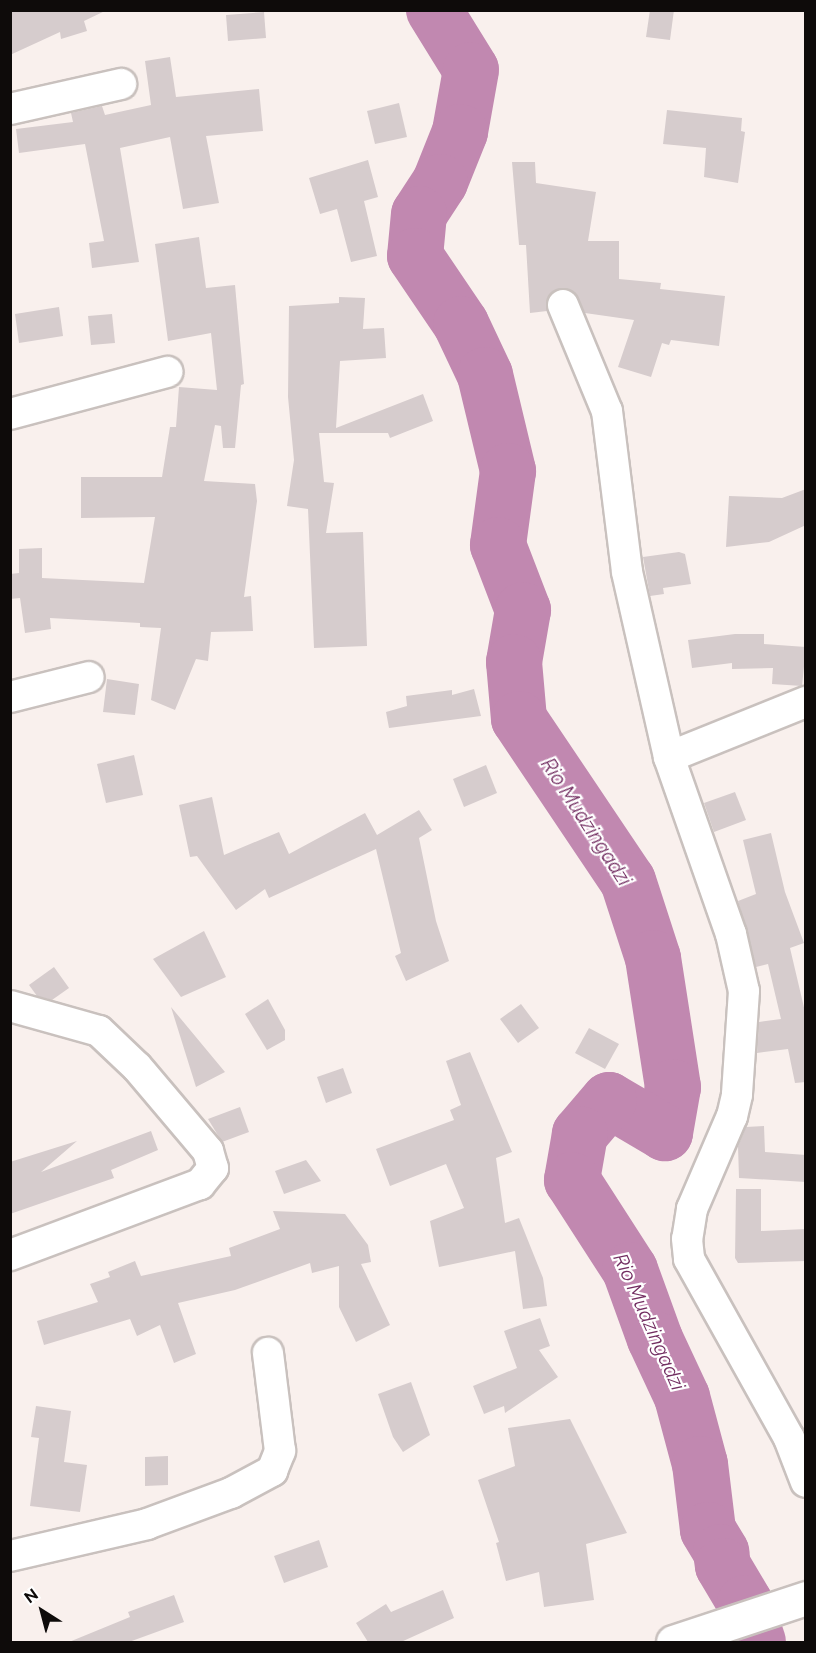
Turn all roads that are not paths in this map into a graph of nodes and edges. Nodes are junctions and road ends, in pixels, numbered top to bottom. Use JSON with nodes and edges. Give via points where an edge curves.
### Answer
{"nodes":[{"id":1,"x":121,"y":84,"type":"dead end"},
{"id":2,"x":10,"y":109,"type":"edge"},
{"id":3,"x":563,"y":305,"type":"dead end"},
{"id":4,"x":167,"y":372,"type":"dead end"},
{"id":5,"x":10,"y":414,"type":"edge"},
{"id":6,"x":89,"y":677,"type":"dead end"},
{"id":7,"x":10,"y":697,"type":"edge"},
{"id":8,"x":806,"y":702,"type":"edge"},
{"id":9,"x":669,"y":757,"type":"junction"},
{"id":10,"x":10,"y":1006,"type":"edge"},
{"id":11,"x":10,"y":1255,"type":"edge"},
{"id":12,"x":268,"y":1353,"type":"dead end"},
{"id":13,"x":806,"y":1482,"type":"edge"},
{"id":14,"x":10,"y":1556,"type":"edge"},
{"id":15,"x":804,"y":1598,"type":"edge"},
{"id":16,"x":673,"y":1642,"type":"edge"}],
"edges":[{"from":1,"to":2,"type":"street"},
{"from":3,"to":9,"type":"street","via":[[607,411],[627,572]]},
{"from":4,"to":5,"type":"street"},
{"from":6,"to":7,"type":"street"},
{"from":8,"to":9,"type":"street"},
{"from":9,"to":13,"type":"street","via":[[731,934],[744,991],[737,1095],[732,1116],[692,1209],[687,1239],[689,1260],[789,1438]]},
{"from":10,"to":11,"type":"street","via":[[99,1031],[137,1067],[208,1150],[213,1168],[200,1184]]},
{"from":12,"to":14,"type":"street","via":[[280,1451],[272,1471],[231,1493],[147,1524]]},
{"from":15,"to":16,"type":"street"}]}
